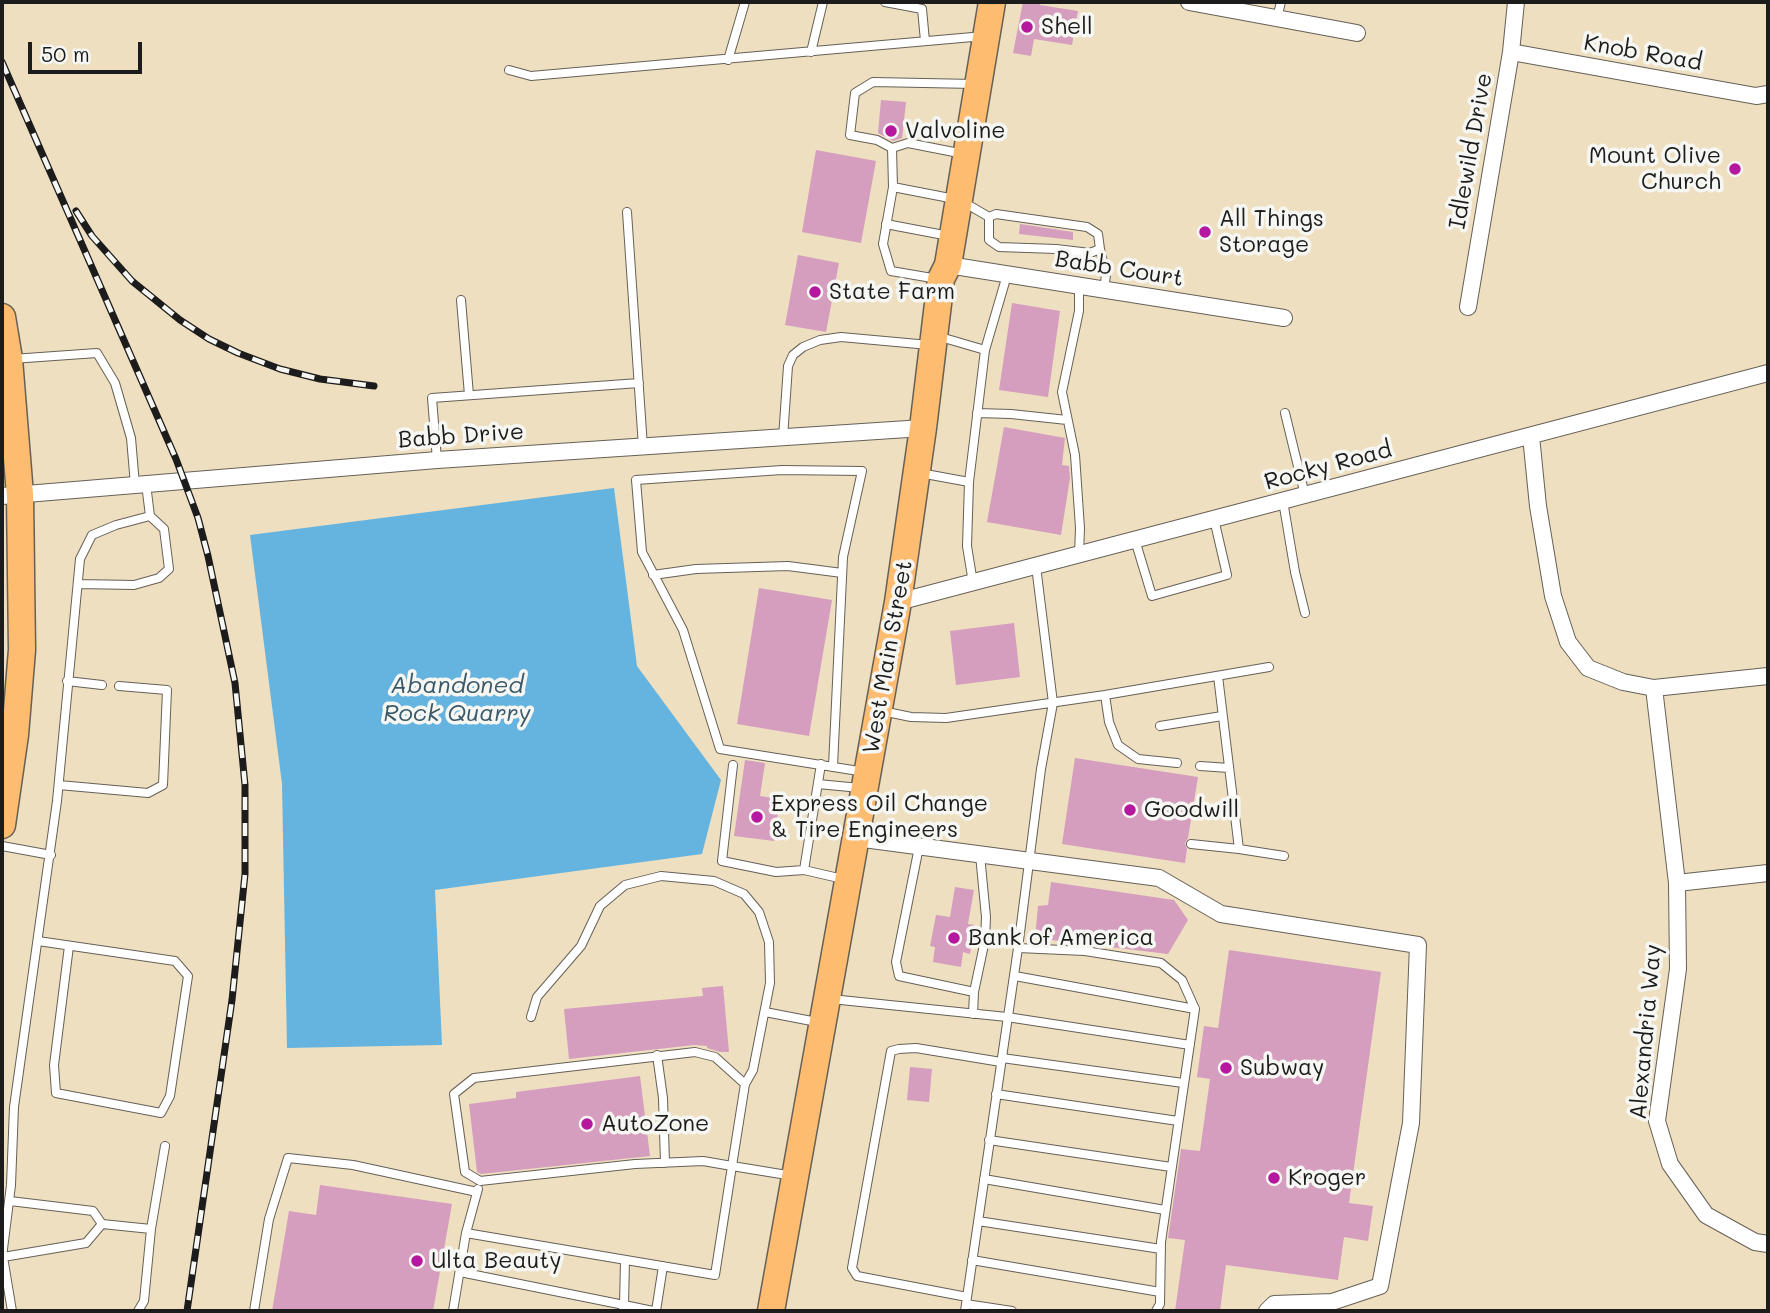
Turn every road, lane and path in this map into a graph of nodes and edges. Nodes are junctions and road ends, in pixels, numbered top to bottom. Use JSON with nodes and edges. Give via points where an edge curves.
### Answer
{"nodes":[{"id":1,"x":745,"y":2,"type":"edge"},
{"id":2,"x":823,"y":2,"type":"edge"},
{"id":3,"x":885,"y":2,"type":"edge"},
{"id":4,"x":992,"y":2,"type":"edge"},
{"id":5,"x":1189,"y":2,"type":"edge"},
{"id":6,"x":1516,"y":2,"type":"edge"},
{"id":7,"x":1214,"y":4,"type":"edge"},
{"id":8,"x":1279,"y":10,"type":"edge"},
{"id":9,"x":1357,"y":33,"type":"dead end"},
{"id":10,"x":987,"y":35,"type":"junction"},
{"id":11,"x":925,"y":41,"type":"junction"},
{"id":12,"x":811,"y":52,"type":"junction"},
{"id":13,"x":1511,"y":52,"type":"junction"},
{"id":14,"x":728,"y":60,"type":"junction"},
{"id":15,"x":509,"y":70,"type":"dead end"},
{"id":16,"x":978,"y":84,"type":"junction"},
{"id":17,"x":1768,"y":94,"type":"edge"},
{"id":18,"x":892,"y":148,"type":"junction"},
{"id":19,"x":967,"y":154,"type":"junction"},
{"id":20,"x":892,"y":187,"type":"junction"},
{"id":21,"x":960,"y":200,"type":"junction"},
{"id":22,"x":627,"y":212,"type":"dead end"},
{"id":23,"x":989,"y":217,"type":"junction"},
{"id":24,"x":886,"y":225,"type":"junction"},
{"id":25,"x":952,"y":237,"type":"junction"},
{"id":26,"x":1100,"y":249,"type":"junction"},
{"id":27,"x":945,"y":272,"type":"junction"},
{"id":28,"x":1007,"y":275,"type":"junction"},
{"id":29,"x":1079,"y":286,"type":"junction"},
{"id":30,"x":1104,"y":290,"type":"junction"},
{"id":31,"x":461,"y":300,"type":"dead end"},
{"id":32,"x":1468,"y":307,"type":"dead end"},
{"id":33,"x":2,"y":317,"type":"edge"},
{"id":34,"x":1284,"y":318,"type":"dead end"},
{"id":35,"x":934,"y":340,"type":"junction"},
{"id":36,"x":985,"y":350,"type":"junction"},
{"id":37,"x":9,"y":359,"type":"junction"},
{"id":38,"x":1768,"y":373,"type":"edge"},
{"id":39,"x":639,"y":383,"type":"junction"},
{"id":40,"x":469,"y":395,"type":"junction"},
{"id":41,"x":977,"y":413,"type":"junction"},
{"id":42,"x":1285,"y":413,"type":"dead end"},
{"id":43,"x":1067,"y":420,"type":"junction"},
{"id":44,"x":923,"y":428,"type":"junction"},
{"id":45,"x":1531,"y":436,"type":"junction"},
{"id":46,"x":783,"y":438,"type":"junction"},
{"id":47,"x":643,"y":447,"type":"junction"},
{"id":48,"x":437,"y":460,"type":"junction"},
{"id":49,"x":917,"y":472,"type":"junction"},
{"id":50,"x":969,"y":482,"type":"junction"},
{"id":51,"x":141,"y":484,"type":"junction"},
{"id":52,"x":1305,"y":495,"type":"junction"},
{"id":53,"x":11,"y":496,"type":"edge"},
{"id":54,"x":1283,"y":501,"type":"junction"},
{"id":55,"x":150,"y":516,"type":"junction"},
{"id":56,"x":1214,"y":519,"type":"junction"},
{"id":57,"x":1135,"y":540,"type":"junction"},
{"id":58,"x":1079,"y":555,"type":"junction"},
{"id":59,"x":1036,"y":566,"type":"junction"},
{"id":60,"x":842,"y":573,"type":"junction"},
{"id":61,"x":653,"y":575,"type":"junction"},
{"id":62,"x":973,"y":583,"type":"junction"},
{"id":63,"x":78,"y":584,"type":"junction"},
{"id":64,"x":898,"y":602,"type":"junction"},
{"id":65,"x":1305,"y":613,"type":"dead end"},
{"id":66,"x":1269,"y":667,"type":"dead end"},
{"id":67,"x":1218,"y":676,"type":"junction"},
{"id":68,"x":1768,"y":676,"type":"edge"},
{"id":69,"x":67,"y":681,"type":"junction"},
{"id":70,"x":102,"y":684,"type":"dead end"},
{"id":71,"x":119,"y":686,"type":"dead end"},
{"id":72,"x":1654,"y":688,"type":"junction"},
{"id":73,"x":1105,"y":695,"type":"junction"},
{"id":74,"x":1054,"y":703,"type":"junction"},
{"id":75,"x":879,"y":711,"type":"junction"},
{"id":76,"x":1222,"y":716,"type":"junction"},
{"id":77,"x":1160,"y":726,"type":"dead end"},
{"id":78,"x":1177,"y":763,"type":"dead end"},
{"id":79,"x":821,"y":764,"type":"junction"},
{"id":80,"x":733,"y":765,"type":"dead end"},
{"id":81,"x":833,"y":766,"type":"junction"},
{"id":82,"x":1200,"y":766,"type":"dead end"},
{"id":83,"x":1229,"y":768,"type":"junction"},
{"id":84,"x":867,"y":780,"type":"junction"},
{"id":85,"x":818,"y":784,"type":"junction"},
{"id":86,"x":59,"y":785,"type":"junction"},
{"id":87,"x":2,"y":820,"type":"edge"},
{"id":88,"x":856,"y":838,"type":"junction"},
{"id":89,"x":1191,"y":844,"type":"dead end"},
{"id":90,"x":2,"y":846,"type":"edge"},
{"id":91,"x":919,"y":846,"type":"junction"},
{"id":92,"x":1239,"y":849,"type":"junction"},
{"id":93,"x":51,"y":855,"type":"junction"},
{"id":94,"x":980,"y":856,"type":"junction"},
{"id":95,"x":1284,"y":856,"type":"dead end"},
{"id":96,"x":1030,"y":861,"type":"junction"},
{"id":97,"x":804,"y":870,"type":"junction"},
{"id":98,"x":1768,"y":873,"type":"edge"},
{"id":99,"x":849,"y":881,"type":"junction"},
{"id":100,"x":1677,"y":883,"type":"junction"},
{"id":101,"x":38,"y":941,"type":"junction"},
{"id":102,"x":69,"y":946,"type":"junction"},
{"id":103,"x":1018,"y":948,"type":"junction"},
{"id":104,"x":1015,"y":976,"type":"junction"},
{"id":105,"x":974,"y":992,"type":"junction"},
{"id":106,"x":1195,"y":1009,"type":"junction"},
{"id":107,"x":826,"y":1011,"type":"junction"},
{"id":108,"x":765,"y":1012,"type":"junction"},
{"id":109,"x":972,"y":1014,"type":"junction"},
{"id":110,"x":531,"y":1017,"type":"dead end"},
{"id":111,"x":1007,"y":1017,"type":"junction"},
{"id":112,"x":1190,"y":1045,"type":"junction"},
{"id":113,"x":657,"y":1055,"type":"junction"},
{"id":114,"x":1001,"y":1060,"type":"junction"},
{"id":115,"x":1183,"y":1083,"type":"junction"},
{"id":116,"x":744,"y":1084,"type":"junction"},
{"id":117,"x":996,"y":1094,"type":"junction"},
{"id":118,"x":1178,"y":1121,"type":"junction"},
{"id":119,"x":989,"y":1140,"type":"junction"},
{"id":120,"x":165,"y":1146,"type":"dead end"},
{"id":121,"x":665,"y":1163,"type":"junction"},
{"id":122,"x":732,"y":1166,"type":"junction"},
{"id":123,"x":1171,"y":1167,"type":"junction"},
{"id":124,"x":796,"y":1177,"type":"junction"},
{"id":125,"x":984,"y":1179,"type":"junction"},
{"id":126,"x":480,"y":1181,"type":"junction"},
{"id":127,"x":477,"y":1192,"type":"junction"},
{"id":128,"x":10,"y":1201,"type":"junction"},
{"id":129,"x":1165,"y":1210,"type":"junction"},
{"id":130,"x":978,"y":1221,"type":"junction"},
{"id":131,"x":102,"y":1224,"type":"junction"},
{"id":132,"x":151,"y":1229,"type":"junction"},
{"id":133,"x":466,"y":1233,"type":"junction"},
{"id":134,"x":1768,"y":1244,"type":"edge"},
{"id":135,"x":1161,"y":1249,"type":"junction"},
{"id":136,"x":3,"y":1257,"type":"edge"},
{"id":137,"x":625,"y":1260,"type":"junction"},
{"id":138,"x":972,"y":1261,"type":"junction"},
{"id":139,"x":663,"y":1266,"type":"junction"},
{"id":140,"x":460,"y":1272,"type":"junction"},
{"id":141,"x":1160,"y":1292,"type":"junction"},
{"id":142,"x":966,"y":1304,"type":"edge"},
{"id":143,"x":624,"y":1308,"type":"edge"},
{"id":144,"x":12,"y":1311,"type":"edge"},
{"id":145,"x":138,"y":1311,"type":"edge"},
{"id":146,"x":254,"y":1311,"type":"edge"},
{"id":147,"x":453,"y":1311,"type":"edge"},
{"id":148,"x":655,"y":1311,"type":"edge"},
{"id":149,"x":771,"y":1311,"type":"edge"},
{"id":150,"x":1012,"y":1311,"type":"edge"},
{"id":151,"x":1156,"y":1311,"type":"edge"},
{"id":152,"x":1267,"y":1311,"type":"edge"}],
"edges":[{"from":1,"to":14,"type":"lane"},
{"from":2,"to":12,"type":"lane"},
{"from":3,"to":11,"type":"lane","via":[[922,9]]},
{"from":4,"to":10,"type":"main road","name":"West Main Street"},
{"from":5,"to":7,"type":"street"},
{"from":6,"to":13,"type":"street","name":"Idlewild Drive"},
{"from":7,"to":8,"type":"street"},
{"from":8,"to":9,"type":"street"},
{"from":10,"to":11,"type":"lane"},
{"from":10,"to":16,"type":"main road","name":"West Main Street"},
{"from":11,"to":12,"type":"lane"},
{"from":12,"to":14,"type":"lane"},
{"from":13,"to":17,"type":"street","name":"Knob Road","via":[[1756,96]]},
{"from":13,"to":32,"type":"street","name":"Idlewild Drive"},
{"from":14,"to":15,"type":"lane","via":[[531,76]]},
{"from":16,"to":18,"type":"lane","via":[[873,82],[855,93],[849,135]]},
{"from":16,"to":19,"type":"main road","name":"West Main Street"},
{"from":18,"to":19,"type":"lane","via":[[908,144]]},
{"from":18,"to":20,"type":"lane"},
{"from":19,"to":21,"type":"main road","name":"West Main Street"},
{"from":20,"to":21,"type":"lane"},
{"from":20,"to":24,"type":"lane"},
{"from":21,"to":23,"type":"lane"},
{"from":21,"to":25,"type":"main road","name":"West Main Street"},
{"from":22,"to":39,"type":"lane"},
{"from":23,"to":26,"type":"lane","via":[[996,214],[1087,227],[1098,234]]},
{"from":23,"to":26,"type":"lane","via":[[989,240],[999,247],[1090,253]]},
{"from":24,"to":25,"type":"lane"},
{"from":24,"to":27,"type":"lane","via":[[883,243],[891,271]]},
{"from":25,"to":27,"type":"main road","name":"West Main Street"},
{"from":26,"to":30,"type":"lane"},
{"from":27,"to":28,"type":"street","name":"Babb Court"},
{"from":27,"to":35,"type":"main road","name":"West Main Street"},
{"from":28,"to":29,"type":"street","name":"Babb Court"},
{"from":28,"to":36,"type":"lane"},
{"from":29,"to":30,"type":"street","name":"Babb Court"},
{"from":29,"to":43,"type":"lane","via":[[1079,311],[1062,393]]},
{"from":30,"to":34,"type":"street","name":"Babb Court"},
{"from":31,"to":40,"type":"lane"},
{"from":33,"to":37,"type":"main road"},
{"from":35,"to":36,"type":"lane"},
{"from":35,"to":44,"type":"main road","name":"West Main Street"},
{"from":35,"to":46,"type":"lane","via":[[841,337],[803,347],[788,366]]},
{"from":36,"to":41,"type":"lane"},
{"from":37,"to":51,"type":"lane","via":[[97,353],[115,383]]},
{"from":37,"to":53,"type":"main road"},
{"from":38,"to":45,"type":"street","name":"Rocky Road"},
{"from":39,"to":40,"type":"lane"},
{"from":39,"to":47,"type":"lane"},
{"from":40,"to":48,"type":"lane","via":[[432,398]]},
{"from":41,"to":43,"type":"lane"},
{"from":41,"to":50,"type":"lane"},
{"from":42,"to":52,"type":"lane"},
{"from":43,"to":58,"type":"lane","via":[[1076,455]]},
{"from":44,"to":46,"type":"street","name":"Babb Drive"},
{"from":44,"to":49,"type":"main road","name":"West Main Street"},
{"from":45,"to":52,"type":"street","name":"Rocky Road"},
{"from":45,"to":72,"type":"street","via":[[1553,596],[1568,642],[1588,668]]},
{"from":46,"to":47,"type":"street","name":"Babb Drive"},
{"from":47,"to":48,"type":"street","name":"Babb Drive"},
{"from":48,"to":51,"type":"street","name":"Babb Drive"},
{"from":49,"to":50,"type":"lane"},
{"from":49,"to":64,"type":"main road","name":"West Main Street"},
{"from":50,"to":62,"type":"lane","via":[[967,546]]},
{"from":51,"to":53,"type":"street","name":"Babb Drive"},
{"from":51,"to":55,"type":"lane"},
{"from":52,"to":54,"type":"street","name":"Rocky Road"},
{"from":53,"to":87,"type":"main road","via":[[22,650]]},
{"from":54,"to":56,"type":"street","name":"Rocky Road"},
{"from":54,"to":65,"type":"lane"},
{"from":55,"to":63,"type":"lane","via":[[93,535],[80,559]]},
{"from":55,"to":63,"type":"lane","via":[[164,529],[169,569],[159,578],[134,585]]},
{"from":56,"to":57,"type":"street","name":"Rocky Road"},
{"from":56,"to":57,"type":"lane","via":[[1227,575],[1152,596]]},
{"from":57,"to":58,"type":"street","name":"Rocky Road"},
{"from":58,"to":59,"type":"street","name":"Rocky Road"},
{"from":59,"to":62,"type":"street","name":"Rocky Road"},
{"from":59,"to":74,"type":"lane"},
{"from":60,"to":61,"type":"lane","via":[[789,566]]},
{"from":60,"to":61,"type":"lane","via":[[862,471],[782,470],[636,480],[642,552]]},
{"from":60,"to":81,"type":"lane"},
{"from":61,"to":79,"type":"lane","via":[[683,630],[720,749]]},
{"from":62,"to":64,"type":"street","name":"Rocky Road"},
{"from":63,"to":69,"type":"lane"},
{"from":64,"to":75,"type":"main road","name":"West Main Street"},
{"from":66,"to":67,"type":"lane"},
{"from":67,"to":73,"type":"lane"},
{"from":67,"to":76,"type":"lane"},
{"from":68,"to":72,"type":"street"},
{"from":69,"to":70,"type":"lane"},
{"from":69,"to":86,"type":"lane"},
{"from":71,"to":86,"type":"lane","via":[[167,690],[163,785],[148,793]]},
{"from":72,"to":100,"type":"street","name":"Alexandria Way"},
{"from":73,"to":74,"type":"lane"},
{"from":73,"to":78,"type":"lane","via":[[1118,745],[1138,759]]},
{"from":74,"to":75,"type":"lane","via":[[946,718]]},
{"from":74,"to":96,"type":"lane"},
{"from":75,"to":84,"type":"main road","name":"West Main Street"},
{"from":76,"to":77,"type":"lane"},
{"from":76,"to":83,"type":"lane"},
{"from":79,"to":81,"type":"lane"},
{"from":79,"to":85,"type":"lane"},
{"from":80,"to":97,"type":"lane","via":[[722,861],[776,872]]},
{"from":81,"to":84,"type":"lane"},
{"from":82,"to":83,"type":"lane"},
{"from":83,"to":92,"type":"lane"},
{"from":84,"to":85,"type":"lane"},
{"from":84,"to":88,"type":"main road","name":"West Main Street"},
{"from":85,"to":97,"type":"lane"},
{"from":86,"to":93,"type":"lane"},
{"from":88,"to":91,"type":"street"},
{"from":88,"to":99,"type":"main road","name":"West Main Street"},
{"from":89,"to":92,"type":"lane"},
{"from":90,"to":93,"type":"lane"},
{"from":91,"to":94,"type":"street"},
{"from":91,"to":105,"type":"lane","via":[[896,962],[899,976]]},
{"from":92,"to":95,"type":"lane"},
{"from":93,"to":101,"type":"lane"},
{"from":94,"to":96,"type":"street"},
{"from":94,"to":105,"type":"lane","via":[[985,940]]},
{"from":96,"to":103,"type":"lane"},
{"from":96,"to":152,"type":"street","via":[[1159,878],[1221,914],[1418,945],[1411,1123],[1380,1286],[1332,1302],[1274,1304]]},
{"from":97,"to":99,"type":"lane"},
{"from":98,"to":100,"type":"street"},
{"from":99,"to":107,"type":"main road","name":"West Main Street"},
{"from":100,"to":134,"type":"street","name":"Alexandria Way","via":[[1678,969],[1657,1121],[1670,1164],[1706,1214],[1755,1242]]},
{"from":101,"to":102,"type":"lane"},
{"from":101,"to":128,"type":"lane","via":[[14,1107]]},
{"from":102,"to":102,"type":"lane","via":[[175,961],[188,976],[170,1097],[161,1113],[56,1093],[54,1065]]},
{"from":103,"to":104,"type":"lane"},
{"from":103,"to":106,"type":"lane","via":[[1085,951],[1161,964],[1181,981]]},
{"from":104,"to":106,"type":"lane"},
{"from":104,"to":111,"type":"lane"},
{"from":105,"to":109,"type":"lane"},
{"from":106,"to":112,"type":"lane"},
{"from":107,"to":108,"type":"lane"},
{"from":107,"to":109,"type":"lane"},
{"from":107,"to":124,"type":"main road","name":"West Main Street"},
{"from":108,"to":110,"type":"lane","via":[[769,942],[759,912],[744,894],[714,881],[661,876],[625,885],[600,906],[581,946],[537,997]]},
{"from":108,"to":116,"type":"lane","via":[[753,1070]]},
{"from":109,"to":111,"type":"lane"},
{"from":111,"to":112,"type":"lane"},
{"from":111,"to":114,"type":"lane"},
{"from":112,"to":115,"type":"lane"},
{"from":113,"to":116,"type":"lane","via":[[695,1052],[715,1057]]},
{"from":113,"to":121,"type":"lane"},
{"from":113,"to":126,"type":"lane","via":[[474,1078],[454,1094],[465,1172]]},
{"from":114,"to":115,"type":"lane"},
{"from":114,"to":117,"type":"lane"},
{"from":114,"to":142,"type":"lane","via":[[916,1048],[891,1052],[852,1268],[857,1276]]},
{"from":115,"to":118,"type":"lane"},
{"from":116,"to":122,"type":"lane"},
{"from":117,"to":118,"type":"lane"},
{"from":117,"to":119,"type":"lane"},
{"from":118,"to":123,"type":"lane"},
{"from":119,"to":123,"type":"lane"},
{"from":119,"to":125,"type":"lane"},
{"from":120,"to":132,"type":"lane"},
{"from":121,"to":122,"type":"lane","via":[[703,1161]]},
{"from":121,"to":126,"type":"lane"},
{"from":122,"to":124,"type":"lane"},
{"from":122,"to":139,"type":"lane","via":[[715,1275]]},
{"from":123,"to":129,"type":"lane"},
{"from":124,"to":149,"type":"main road","name":"West Main Street"},
{"from":125,"to":129,"type":"lane"},
{"from":125,"to":130,"type":"lane"},
{"from":126,"to":127,"type":"lane"},
{"from":127,"to":133,"type":"lane"},
{"from":127,"to":146,"type":"lane","via":[[353,1165],[288,1158],[269,1219]]},
{"from":128,"to":131,"type":"lane","via":[[93,1211]]},
{"from":128,"to":136,"type":"lane"},
{"from":129,"to":135,"type":"lane"},
{"from":130,"to":135,"type":"lane"},
{"from":130,"to":138,"type":"lane"},
{"from":131,"to":132,"type":"lane"},
{"from":131,"to":136,"type":"lane","via":[[86,1243]]},
{"from":132,"to":145,"type":"lane","via":[[144,1301]]},
{"from":133,"to":137,"type":"lane"},
{"from":133,"to":140,"type":"lane"},
{"from":135,"to":141,"type":"lane"},
{"from":136,"to":144,"type":"lane"},
{"from":137,"to":139,"type":"lane"},
{"from":137,"to":143,"type":"lane"},
{"from":138,"to":141,"type":"lane"},
{"from":138,"to":142,"type":"lane"},
{"from":139,"to":148,"type":"lane"},
{"from":140,"to":143,"type":"lane"},
{"from":140,"to":147,"type":"lane"},
{"from":141,"to":151,"type":"lane"},
{"from":142,"to":150,"type":"lane"},
{"from":143,"to":148,"type":"lane"}]}
